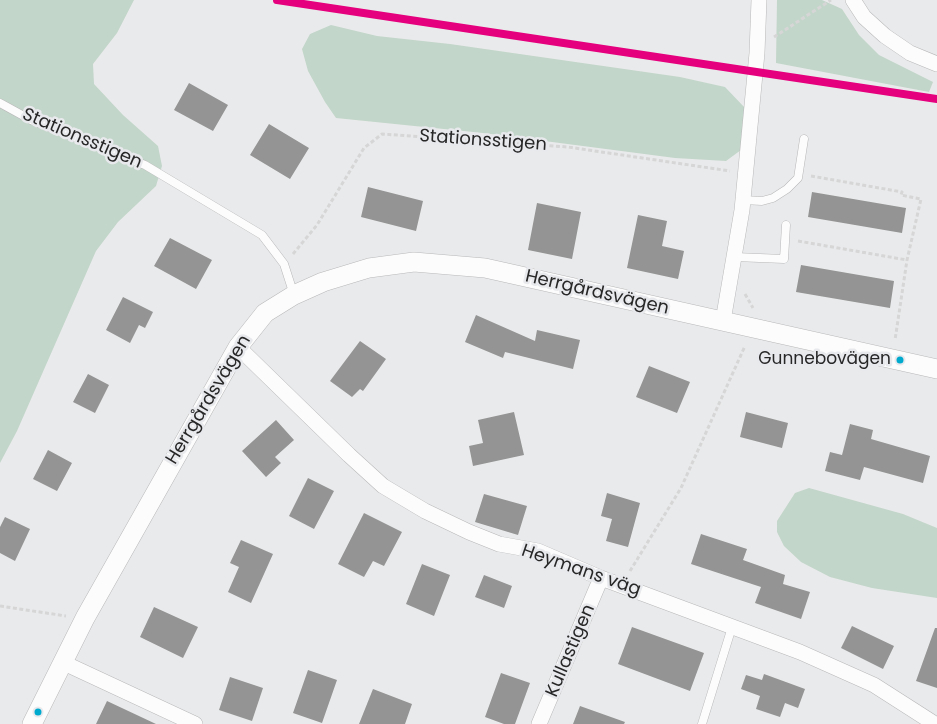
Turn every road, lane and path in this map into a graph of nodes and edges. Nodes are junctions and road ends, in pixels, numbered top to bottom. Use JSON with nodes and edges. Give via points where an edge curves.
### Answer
{"nodes":[{"id":1,"x":759,"y":0,"type":"edge"},
{"id":2,"x":853,"y":0,"type":"edge"},
{"id":3,"x":937,"y":64,"type":"edge"},
{"id":4,"x":0,"y":103,"type":"edge"},
{"id":5,"x":804,"y":139,"type":"dead end"},
{"id":6,"x":746,"y":173,"type":"junction"},
{"id":7,"x":798,"y":174,"type":"junction"},
{"id":8,"x":743,"y":200,"type":"junction"},
{"id":9,"x":786,"y":225,"type":"dead end"},
{"id":10,"x":785,"y":241,"type":"junction"},
{"id":11,"x":735,"y":257,"type":"junction"},
{"id":12,"x":907,"y":260,"type":"junction"},
{"id":13,"x":284,"y":264,"type":"junction"},
{"id":14,"x":294,"y":295,"type":"junction"},
{"id":15,"x":723,"y":321,"type":"junction"},
{"id":16,"x":738,"y":340,"type":"dead end"},
{"id":17,"x":894,"y":342,"type":"dead end"},
{"id":18,"x":238,"y":347,"type":"junction"},
{"id":19,"x":937,"y":369,"type":"edge"},
{"id":20,"x":601,"y":578,"type":"junction"},
{"id":21,"x":622,"y":584,"type":"junction"},
{"id":22,"x":0,"y":606,"type":"edge"},
{"id":23,"x":85,"y":618,"type":"junction"},
{"id":24,"x":732,"y":628,"type":"junction"},
{"id":25,"x":64,"y":663,"type":"junction"},
{"id":26,"x":32,"y":724,"type":"edge"},
{"id":27,"x":195,"y":724,"type":"edge"},
{"id":28,"x":540,"y":724,"type":"edge"},
{"id":29,"x":702,"y":724,"type":"edge"},
{"id":30,"x":935,"y":724,"type":"edge"}],
"edges":[{"from":1,"to":6,"type":"street"},
{"from":2,"to":3,"type":"street","via":[[864,17],[884,36],[910,53]]},
{"from":4,"to":13,"type":"lane","name":"Stationsstigen","via":[[31,120],[145,165],[262,235]]},
{"from":5,"to":7,"type":"lane"},
{"from":6,"to":8,"type":"street"},
{"from":6,"to":13,"type":"path","name":"Stationsstigen","via":[[568,147],[382,134],[364,148],[317,225]]},
{"from":7,"to":8,"type":"lane","via":[[787,189],[773,198]]},
{"from":7,"to":12,"type":"path","via":[[902,192],[901,195],[920,199]]},
{"from":8,"to":11,"type":"street"},
{"from":9,"to":10,"type":"lane"},
{"from":10,"to":11,"type":"lane","via":[[784,259]]},
{"from":10,"to":12,"type":"path"},
{"from":11,"to":15,"type":"street"},
{"from":12,"to":17,"type":"path"},
{"from":13,"to":14,"type":"lane","name":"Stationsstigen"},
{"from":14,"to":15,"type":"street","name":"Herrgårdsvägen","via":[[369,268],[414,262],[437,263],[485,268]]},
{"from":14,"to":18,"type":"street","name":"Herrgårdsvägen","via":[[265,313]]},
{"from":15,"to":19,"type":"street","name":"Herrgårdsvägen"},
{"from":16,"to":21,"type":"path","via":[[747,342],[681,488]]},
{"from":18,"to":20,"type":"street","name":"Heymans väg","via":[[383,486],[469,532],[499,544],[538,551]]},
{"from":18,"to":23,"type":"street","name":"Herrgårdsvägen"},
{"from":20,"to":21,"type":"street","name":"Heymans väg"},
{"from":20,"to":28,"type":"street","name":"Kullastigen"},
{"from":21,"to":24,"type":"street","name":"Heymans väg"},
{"from":22,"to":23,"type":"path"},
{"from":23,"to":25,"type":"street","name":"Herrgårdsvägen"},
{"from":24,"to":29,"type":"lane"},
{"from":24,"to":30,"type":"street","name":"Heymans väg","via":[[800,652],[874,685]]},
{"from":25,"to":26,"type":"street","name":"Herrgårdsvägen"},
{"from":25,"to":27,"type":"street"}]}
